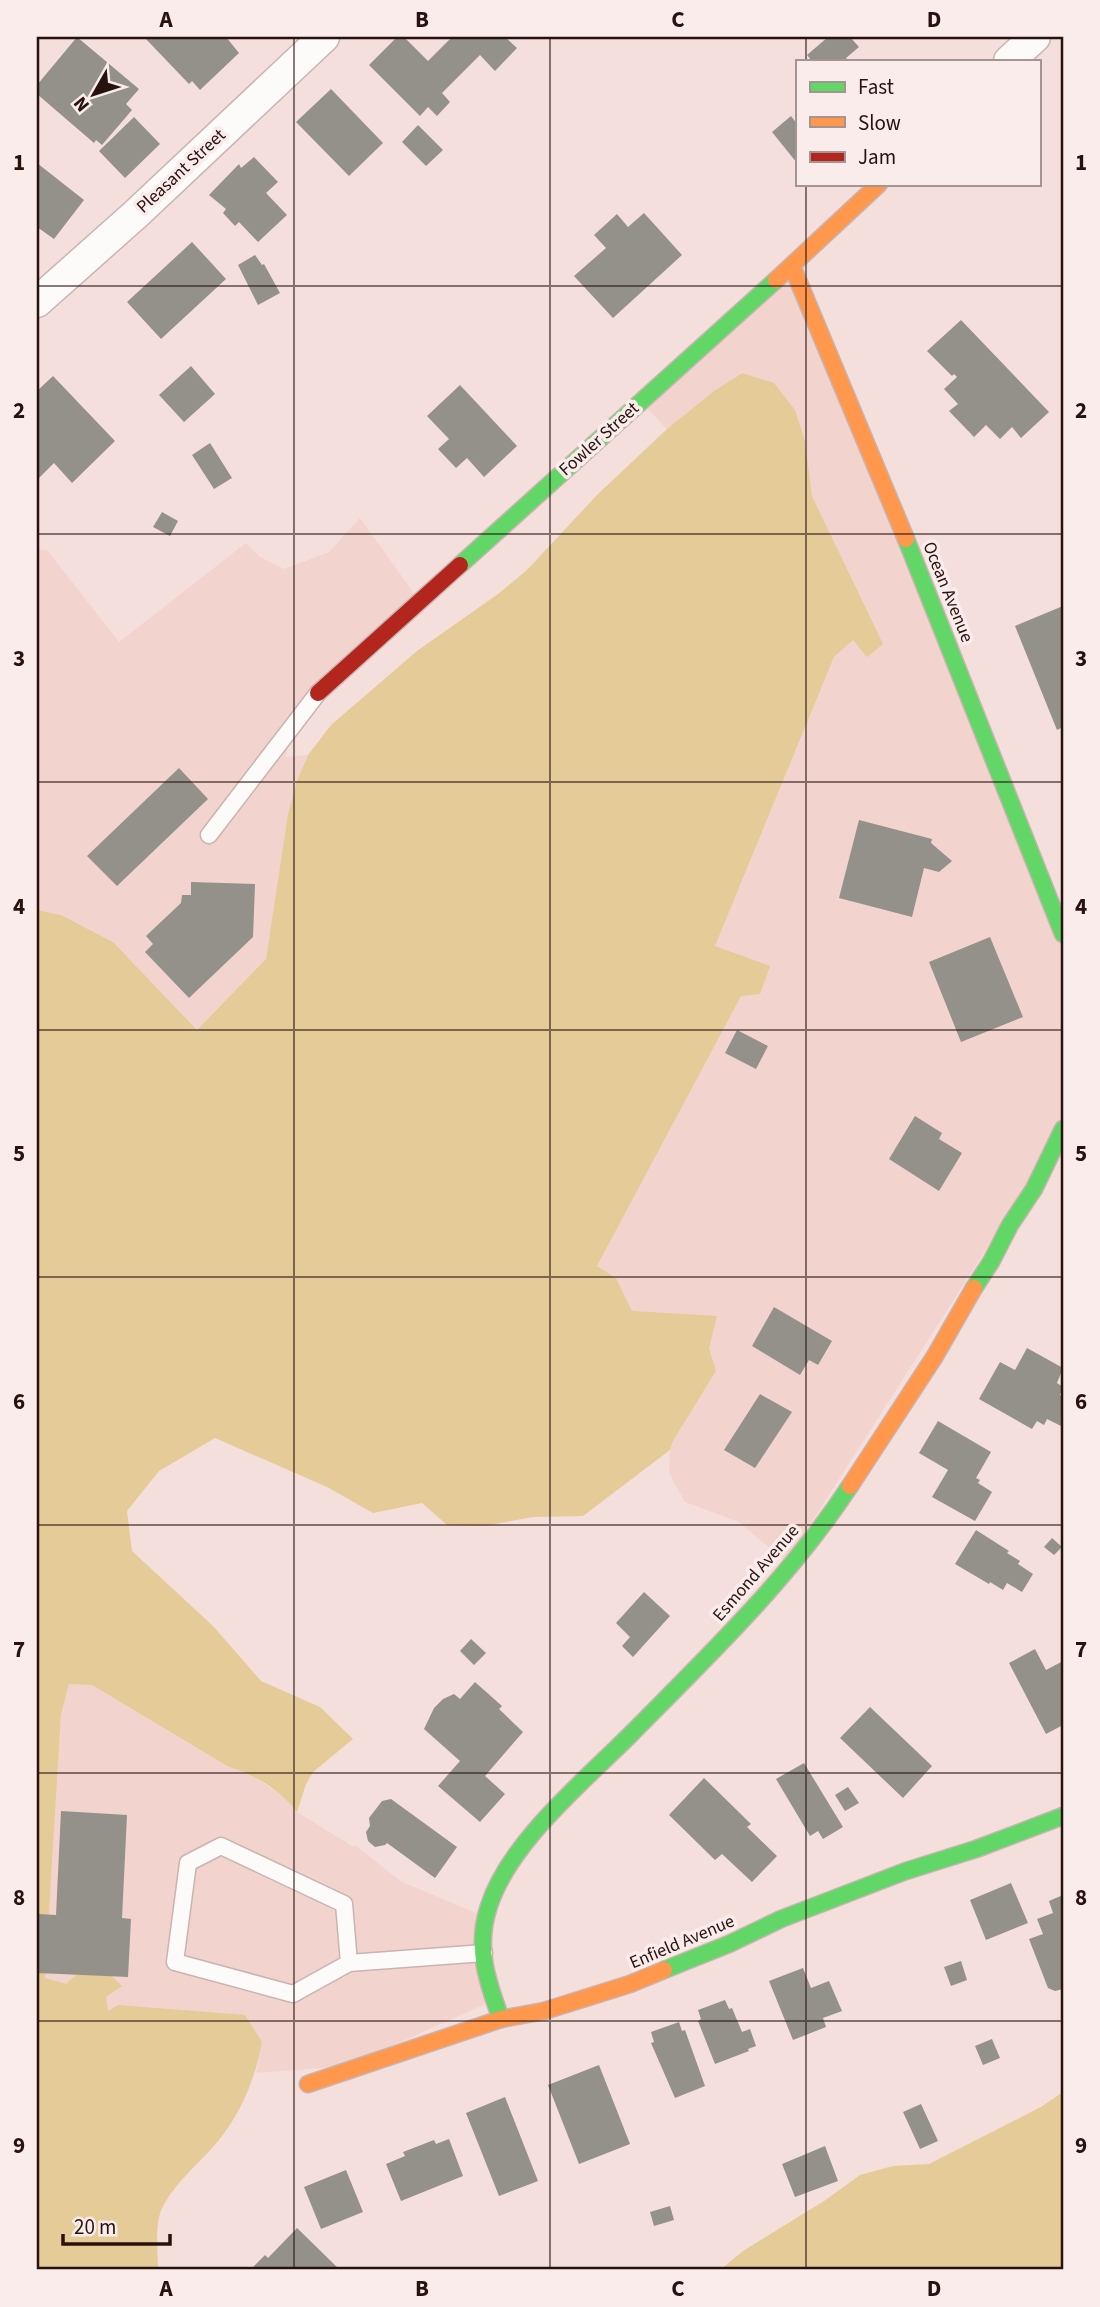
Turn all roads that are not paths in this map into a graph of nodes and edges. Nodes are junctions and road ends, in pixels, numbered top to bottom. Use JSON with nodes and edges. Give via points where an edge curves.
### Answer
{"nodes":[{"id":1,"x":324,"y":37,"type":"edge"},
{"id":2,"x":1035,"y":37,"type":"edge"},
{"id":3,"x":1010,"y":60,"type":"edge"},
{"id":4,"x":877,"y":186,"type":"edge"},
{"id":5,"x":792,"y":266,"type":"junction"},
{"id":6,"x":37,"y":302,"type":"edge"},
{"id":7,"x":318,"y":693,"type":"joint"},
{"id":8,"x":209,"y":835,"type":"dead end"},
{"id":9,"x":1063,"y":934,"type":"edge"},
{"id":10,"x":1063,"y":1129,"type":"edge"},
{"id":11,"x":1063,"y":1816,"type":"edge"},
{"id":12,"x":484,"y":1953,"type":"junction"},
{"id":13,"x":349,"y":1963,"type":"junction"},
{"id":14,"x":501,"y":2019,"type":"junction"},
{"id":15,"x":308,"y":2084,"type":"dead end"}],
"edges":[{"from":1,"to":6,"type":"street","name":"Pleasant Street"},
{"from":2,"to":3,"type":"street"},
{"from":4,"to":5,"type":"street","name":"Fowler Street"},
{"from":5,"to":7,"type":"street","name":"Fowler Street"},
{"from":5,"to":9,"type":"street","name":"Ocean Avenue"},
{"from":7,"to":8,"type":"lane"},
{"from":10,"to":12,"type":"street","name":"Esmond Avenue","via":[[1034,1189],[935,1356],[838,1505],[718,1646],[543,1823],[509,1864],[489,1905]]},
{"from":11,"to":14,"type":"street","name":"Enfield Avenue","via":[[781,1919],[630,1984],[544,2011]]},
{"from":12,"to":13,"type":"lane"},
{"from":12,"to":14,"type":"street","name":"Esmond Avenue","via":[[484,1971]]},
{"from":13,"to":13,"type":"lane","via":[[344,1904],[221,1846],[188,1863],[175,1962],[293,1994]]},
{"from":14,"to":15,"type":"street","name":"Enfield Avenue"}]}
